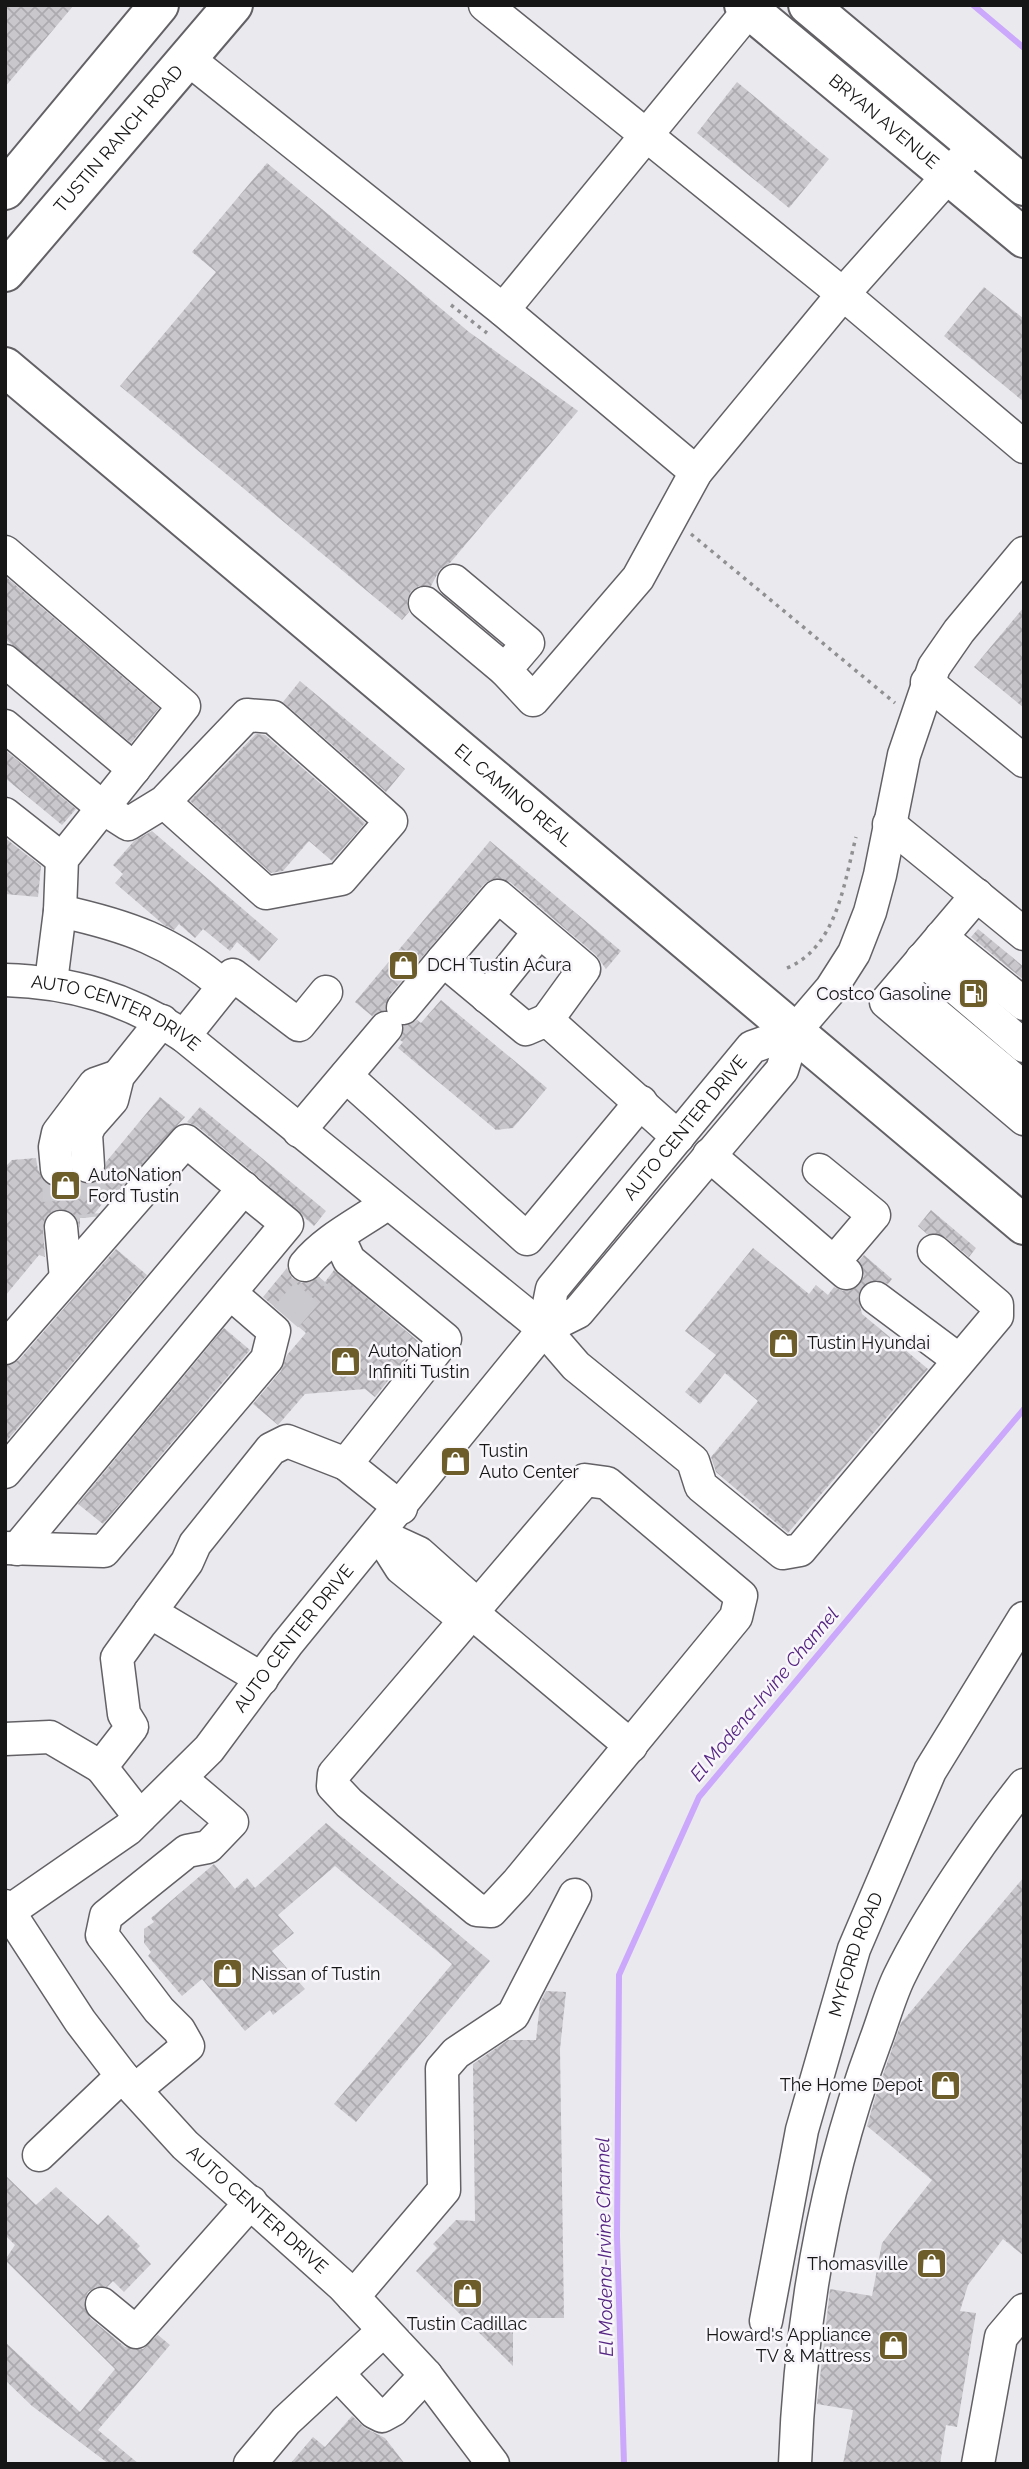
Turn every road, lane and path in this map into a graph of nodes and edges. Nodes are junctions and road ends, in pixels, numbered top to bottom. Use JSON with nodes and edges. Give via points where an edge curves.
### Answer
{"nodes":[{"id":1,"x":159,"y":5,"type":"edge"},
{"id":2,"x":233,"y":5,"type":"edge"},
{"id":3,"x":485,"y":5,"type":"edge"},
{"id":4,"x":808,"y":5,"type":"edge"},
{"id":5,"x":746,"y":7,"type":"edge"},
{"id":6,"x":187,"y":58,"type":"junction"},
{"id":7,"x":645,"y":136,"type":"junction"},
{"id":8,"x":975,"y":145,"type":"junction"},
{"id":9,"x":949,"y":176,"type":"junction"},
{"id":10,"x":1024,"y":186,"type":"edge"},
{"id":11,"x":5,"y":190,"type":"edge"},
{"id":12,"x":1024,"y":239,"type":"edge"},
{"id":13,"x":5,"y":272,"type":"edge"},
{"id":14,"x":843,"y":294,"type":"junction"},
{"id":15,"x":441,"y":296,"type":"dead end"},
{"id":16,"x":498,"y":323,"type":"junction"},
{"id":17,"x":5,"y":367,"type":"edge"},
{"id":18,"x":1024,"y":447,"type":"edge"},
{"id":19,"x":696,"y":472,"type":"junction"},
{"id":20,"x":675,"y":512,"type":"junction"},
{"id":21,"x":5,"y":552,"type":"edge"},
{"id":22,"x":1024,"y":553,"type":"edge"},
{"id":23,"x":454,"y":581,"type":"dead end"},
{"id":24,"x":425,"y":603,"type":"dead end"},
{"id":25,"x":5,"y":661,"type":"edge"},
{"id":26,"x":505,"y":670,"type":"junction"},
{"id":27,"x":927,"y":682,"type":"junction"},
{"id":28,"x":897,"y":705,"type":"dead end"},
{"id":29,"x":5,"y":726,"type":"edge"},
{"id":30,"x":1024,"y":761,"type":"edge"},
{"id":31,"x":134,"y":769,"type":"junction"},
{"id":32,"x":164,"y":802,"type":"junction"},
{"id":33,"x":103,"y":808,"type":"junction"},
{"id":34,"x":5,"y":814,"type":"edge"},
{"id":35,"x":889,"y":824,"type":"junction"},
{"id":36,"x":856,"y":837,"type":"dead end"},
{"id":37,"x":62,"y":859,"type":"junction"},
{"id":38,"x":977,"y":895,"type":"junction"},
{"id":39,"x":60,"y":911,"type":"junction"},
{"id":40,"x":539,"y":932,"type":"junction"},
{"id":41,"x":1024,"y":934,"type":"edge"},
{"id":42,"x":939,"y":939,"type":"junction"},
{"id":43,"x":443,"y":960,"type":"junction"},
{"id":44,"x":788,"y":968,"type":"dead end"},
{"id":45,"x":1024,"y":978,"type":"edge"},
{"id":46,"x":5,"y":980,"type":"edge"},
{"id":47,"x":51,"y":982,"type":"junction"},
{"id":48,"x":901,"y":985,"type":"junction"},
{"id":49,"x":224,"y":986,"type":"junction"},
{"id":50,"x":326,"y":992,"type":"dead end"},
{"id":51,"x":487,"y":997,"type":"junction"},
{"id":52,"x":1024,"y":1004,"type":"edge"},
{"id":53,"x":547,"y":1020,"type":"junction"},
{"id":54,"x":173,"y":1028,"type":"junction"},
{"id":55,"x":794,"y":1032,"type":"junction"},
{"id":56,"x":1024,"y":1046,"type":"edge"},
{"id":57,"x":118,"y":1076,"type":"junction"},
{"id":58,"x":346,"y":1076,"type":"junction"},
{"id":59,"x":1024,"y":1088,"type":"edge"},
{"id":60,"x":641,"y":1102,"type":"junction"},
{"id":61,"x":1024,"y":1119,"type":"edge"},
{"id":62,"x":299,"y":1131,"type":"junction"},
{"id":63,"x":678,"y":1137,"type":"junction"},
{"id":64,"x":709,"y":1156,"type":"junction"},
{"id":65,"x":88,"y":1166,"type":"tunnel mouth"},
{"id":66,"x":57,"y":1169,"type":"tunnel mouth"},
{"id":67,"x":818,"y":1170,"type":"dead end"},
{"id":68,"x":244,"y":1188,"type":"junction"},
{"id":69,"x":388,"y":1203,"type":"junction"},
{"id":70,"x":1024,"y":1225,"type":"edge"},
{"id":71,"x":61,"y":1227,"type":"tunnel mouth"},
{"id":72,"x":339,"y":1238,"type":"junction"},
{"id":73,"x":934,"y":1251,"type":"dead end"},
{"id":74,"x":313,"y":1271,"type":"tunnel mouth"},
{"id":75,"x":66,"y":1278,"type":"junction"},
{"id":76,"x":230,"y":1293,"type":"junction"},
{"id":77,"x":876,"y":1298,"type":"dead end"},
{"id":78,"x":544,"y":1329,"type":"junction"},
{"id":79,"x":5,"y":1348,"type":"edge"},
{"id":80,"x":959,"y":1360,"type":"junction"},
{"id":81,"x":346,"y":1464,"type":"junction"},
{"id":82,"x":5,"y":1472,"type":"edge"},
{"id":83,"x":401,"y":1508,"type":"junction"},
{"id":84,"x":380,"y":1535,"type":"junction"},
{"id":85,"x":11,"y":1549,"type":"edge"},
{"id":86,"x":150,"y":1612,"type":"junction"},
{"id":87,"x":471,"y":1612,"type":"junction"},
{"id":88,"x":1024,"y":1618,"type":"edge"},
{"id":89,"x":262,"y":1678,"type":"junction"},
{"id":90,"x":5,"y":1739,"type":"edge"},
{"id":91,"x":631,"y":1745,"type":"junction"},
{"id":92,"x":101,"y":1767,"type":"junction"},
{"id":93,"x":180,"y":1778,"type":"junction"},
{"id":94,"x":1024,"y":1785,"type":"edge"},
{"id":95,"x":140,"y":1817,"type":"junction"},
{"id":96,"x":575,"y":1895,"type":"dead end"},
{"id":97,"x":7,"y":1909,"type":"edge"},
{"id":98,"x":129,"y":2083,"type":"junction"},
{"id":99,"x":39,"y":2155,"type":"dead end"},
{"id":100,"x":251,"y":2202,"type":"junction"},
{"id":101,"x":353,"y":2297,"type":"junction"},
{"id":102,"x":102,"y":2304,"type":"dead end"},
{"id":103,"x":1024,"y":2310,"type":"edge"},
{"id":104,"x":766,"y":2321,"type":"dead end"},
{"id":105,"x":384,"y":2330,"type":"junction"},
{"id":106,"x":338,"y":2374,"type":"junction"},
{"id":107,"x":426,"y":2375,"type":"junction"},
{"id":108,"x":250,"y":2464,"type":"edge"},
{"id":109,"x":493,"y":2464,"type":"edge"},
{"id":110,"x":795,"y":2464,"type":"edge"},
{"id":111,"x":978,"y":2464,"type":"edge"}],
"edges":[{"from":1,"to":11,"type":"main road"},
{"from":2,"to":6,"type":"main road","name":"TUSTIN RANCH ROAD"},
{"from":3,"to":7,"type":"street"},
{"from":4,"to":8,"type":"main road"},
{"from":5,"to":7,"type":"street"},
{"from":5,"to":9,"type":"main road","name":"BRYAN AVENUE"},
{"from":6,"to":13,"type":"main road","name":"TUSTIN RANCH ROAD"},
{"from":6,"to":16,"type":"street"},
{"from":7,"to":14,"type":"street"},
{"from":7,"to":16,"type":"street"},
{"from":8,"to":9,"type":"street"},
{"from":8,"to":10,"type":"main road"},
{"from":9,"to":12,"type":"main road","name":"BRYAN AVENUE"},
{"from":9,"to":14,"type":"street"},
{"from":14,"to":18,"type":"street"},
{"from":14,"to":19,"type":"street"},
{"from":15,"to":16,"type":"path"},
{"from":16,"to":19,"type":"street"},
{"from":17,"to":55,"type":"main road","name":"EL CAMINO REAL"},
{"from":19,"to":20,"type":"street"},
{"from":20,"to":26,"type":"street","via":[[638,579],[533,700]]},
{"from":20,"to":28,"type":"path","via":[[683,527]]},
{"from":21,"to":31,"type":"street","via":[[184,706]]},
{"from":22,"to":27,"type":"street","via":[[940,655]]},
{"from":23,"to":26,"type":"street","via":[[528,643]]},
{"from":24,"to":26,"type":"street"},
{"from":25,"to":31,"type":"street"},
{"from":27,"to":30,"type":"street"},
{"from":27,"to":35,"type":"street"},
{"from":29,"to":33,"type":"street"},
{"from":31,"to":33,"type":"street"},
{"from":32,"to":32,"type":"street","via":[[266,894],[341,879],[391,821],[273,717],[247,715]]},
{"from":32,"to":33,"type":"street","via":[[128,824]]},
{"from":33,"to":37,"type":"street"},
{"from":34,"to":37,"type":"street"},
{"from":35,"to":38,"type":"street"},
{"from":35,"to":55,"type":"street","via":[[880,874],[854,953]]},
{"from":36,"to":44,"type":"path","via":[[830,924],[807,958]]},
{"from":37,"to":39,"type":"street"},
{"from":38,"to":41,"type":"street"},
{"from":38,"to":42,"type":"street"},
{"from":39,"to":47,"type":"street"},
{"from":39,"to":49,"type":"street","via":[[146,936],[191,959]]},
{"from":40,"to":43,"type":"street","via":[[498,896]]},
{"from":40,"to":51,"type":"street"},
{"from":40,"to":53,"type":"street","via":[[584,968]]},
{"from":42,"to":45,"type":"street"},
{"from":42,"to":48,"type":"street"},
{"from":42,"to":52,"type":"street"},
{"from":42,"to":56,"type":"street"},
{"from":43,"to":51,"type":"street"},
{"from":43,"to":58,"type":"street"},
{"from":46,"to":47,"type":"street","name":"AUTO CENTER DRIVE"},
{"from":47,"to":54,"type":"street","name":"AUTO CENTER DRIVE","via":[[86,989]]},
{"from":48,"to":59,"type":"street"},
{"from":48,"to":61,"type":"street","via":[[886,1002]]},
{"from":49,"to":50,"type":"street","via":[[233,975],[299,1025]]},
{"from":49,"to":54,"type":"street"},
{"from":51,"to":53,"type":"street","via":[[526,1029]]},
{"from":53,"to":60,"type":"street"},
{"from":54,"to":57,"type":"street"},
{"from":54,"to":62,"type":"street","name":"AUTO CENTER DRIVE"},
{"from":55,"to":63,"type":"street","name":"AUTO CENTER DRIVE","via":[[752,1047]]},
{"from":55,"to":64,"type":"street","name":"AUTO CENTER DRIVE","via":[[782,1070]]},
{"from":55,"to":70,"type":"main road","name":"EL CAMINO REAL"},
{"from":57,"to":65,"type":"street","via":[[112,1100],[86,1134]]},
{"from":57,"to":66,"type":"street","via":[[95,1084],[58,1133]]},
{"from":58,"to":60,"type":"street","via":[[527,1239]]},
{"from":58,"to":62,"type":"street"},
{"from":60,"to":63,"type":"street"},
{"from":62,"to":69,"type":"street","name":"AUTO CENTER DRIVE"},
{"from":63,"to":78,"type":"street","name":"AUTO CENTER DRIVE","via":[[552,1289]]},
{"from":64,"to":67,"type":"street","via":[[840,1268],[874,1215]]},
{"from":64,"to":78,"type":"street","name":"AUTO CENTER DRIVE","via":[[578,1312]]},
{"from":68,"to":75,"type":"street","via":[[186,1141],[94,1231]]},
{"from":68,"to":76,"type":"street","via":[[287,1224]]},
{"from":68,"to":82,"type":"street"},
{"from":69,"to":72,"type":"street"},
{"from":69,"to":78,"type":"street","name":"AUTO CENTER DRIVE"},
{"from":71,"to":75,"type":"street"},
{"from":72,"to":74,"type":"street","via":[[321,1246]]},
{"from":72,"to":81,"type":"street","via":[[349,1260],[444,1339]]},
{"from":73,"to":80,"type":"street","via":[[997,1305],[997,1316]]},
{"from":75,"to":79,"type":"street"},
{"from":76,"to":85,"type":"street"},
{"from":76,"to":85,"type":"street","via":[[273,1318],[267,1359],[104,1551]]},
{"from":77,"to":80,"type":"street"},
{"from":78,"to":80,"type":"street","via":[[576,1366],[693,1461],[701,1486],[783,1553],[800,1550]]},
{"from":78,"to":83,"type":"street","name":"AUTO CENTER DRIVE"},
{"from":81,"to":83,"type":"street"},
{"from":81,"to":86,"type":"street","via":[[287,1441],[271,1449],[195,1544]]},
{"from":83,"to":84,"type":"street","name":"AUTO CENTER DRIVE"},
{"from":84,"to":87,"type":"street","via":[[401,1568]]},
{"from":84,"to":89,"type":"street","name":"AUTO CENTER DRIVE"},
{"from":86,"to":89,"type":"street"},
{"from":86,"to":92,"type":"street","via":[[117,1658],[124,1714],[132,1727]]},
{"from":87,"to":91,"type":"street"},
{"from":87,"to":91,"type":"street","via":[[585,1480],[607,1483],[741,1596],[736,1618]]},
{"from":87,"to":91,"type":"street","via":[[334,1774],[333,1786],[477,1910],[491,1911]]},
{"from":88,"to":104,"type":"street","name":"MYFORD ROAD","via":[[930,1772],[854,1949],[802,2130]]},
{"from":89,"to":93,"type":"street","name":"AUTO CENTER DRIVE","via":[[209,1749]]},
{"from":90,"to":92,"type":"street","via":[[50,1737]]},
{"from":92,"to":95,"type":"street"},
{"from":93,"to":95,"type":"street","name":"AUTO CENTER DRIVE"},
{"from":93,"to":98,"type":"street","via":[[232,1822],[208,1847],[187,1852],[106,1916],[102,1935],[188,2046]]},
{"from":94,"to":110,"type":"street","via":[[899,1977],[853,2101],[821,2238],[798,2381]]},
{"from":95,"to":97,"type":"street","name":"AUTO CENTER DRIVE"},
{"from":96,"to":101,"type":"street","via":[[513,2015],[456,2053],[442,2068],[444,2190]]},
{"from":97,"to":98,"type":"street","name":"AUTO CENTER DRIVE","via":[[80,2021]]},
{"from":98,"to":99,"type":"street"},
{"from":98,"to":100,"type":"street","name":"AUTO CENTER DRIVE","via":[[185,2145]]},
{"from":100,"to":101,"type":"street","name":"AUTO CENTER DRIVE"},
{"from":100,"to":102,"type":"street","via":[[136,2332]]},
{"from":101,"to":105,"type":"street","name":"AUTO CENTER DRIVE"},
{"from":103,"to":111,"type":"street","via":[[1001,2337]]},
{"from":105,"to":106,"type":"street"},
{"from":105,"to":107,"type":"street","name":"AUTO CENTER DRIVE"},
{"from":106,"to":107,"type":"street","via":[[382,2416]]},
{"from":106,"to":108,"type":"street","via":[[286,2421]]},
{"from":107,"to":109,"type":"street","name":"AUTO CENTER DRIVE"}]}
